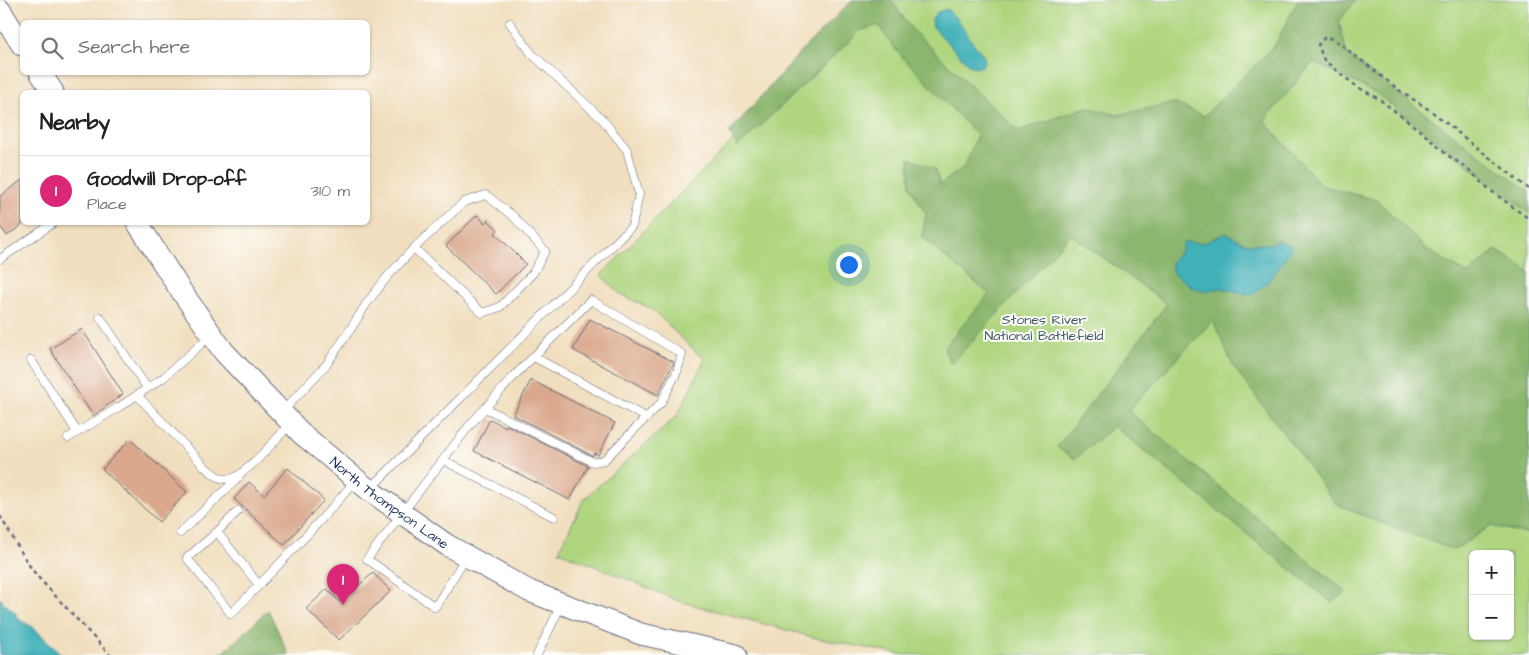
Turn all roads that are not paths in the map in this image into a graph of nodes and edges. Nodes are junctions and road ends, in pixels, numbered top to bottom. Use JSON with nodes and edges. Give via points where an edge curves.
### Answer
{"nodes":[{"id":1,"x":0,"y":10,"type":"edge"},
{"id":2,"x":510,"y":23,"type":"dead end"},
{"id":3,"x":20,"y":42,"type":"edge"},
{"id":4,"x":42,"y":75,"type":"edge"},
{"id":5,"x":52,"y":90,"type":"edge"},
{"id":6,"x":50,"y":225,"type":"edge"},
{"id":7,"x":139,"y":225,"type":"edge"},
{"id":8,"x":414,"y":248,"type":"junction"},
{"id":9,"x":0,"y":259,"type":"edge"},
{"id":10,"x":100,"y":317,"type":"dead end"},
{"id":11,"x":212,"y":334,"type":"junction"},
{"id":12,"x":534,"y":357,"type":"junction"},
{"id":13,"x":31,"y":360,"type":"dead end"},
{"id":14,"x":147,"y":388,"type":"junction"},
{"id":15,"x":137,"y":395,"type":"junction"},
{"id":16,"x":485,"y":408,"type":"junction"},
{"id":17,"x":286,"y":418,"type":"junction"},
{"id":18,"x":647,"y":418,"type":"junction"},
{"id":19,"x":77,"y":432,"type":"junction"},
{"id":20,"x":68,"y":438,"type":"dead end"},
{"id":21,"x":443,"y":460,"type":"junction"},
{"id":22,"x":241,"y":475,"type":"junction"},
{"id":23,"x":362,"y":485,"type":"junction"},
{"id":24,"x":238,"y":511,"type":"dead end"},
{"id":25,"x":402,"y":514,"type":"junction"},
{"id":26,"x":554,"y":517,"type":"dead end"},
{"id":27,"x":216,"y":532,"type":"junction"},
{"id":28,"x":180,"y":533,"type":"dead end"},
{"id":29,"x":467,"y":556,"type":"junction"},
{"id":30,"x":258,"y":586,"type":"junction"},
{"id":31,"x":561,"y":604,"type":"junction"},
{"id":32,"x":537,"y":655,"type":"edge"},
{"id":33,"x":736,"y":655,"type":"edge"}],
"edges":[{"from":1,"to":3,"type":"main road"},
{"from":2,"to":23,"type":"lane","via":[[531,53],[604,120],[627,150],[639,194],[632,226],[419,438]]},
{"from":4,"to":5,"type":"main road"},
{"from":6,"to":9,"type":"lane"},
{"from":7,"to":11,"type":"main road","name":"North Thompson Lane"},
{"from":8,"to":8,"type":"lane","via":[[464,202],[486,195],[513,216],[545,251],[534,272],[500,307],[482,313]]},
{"from":8,"to":17,"type":"lane","via":[[367,303]]},
{"from":10,"to":14,"type":"lane"},
{"from":11,"to":14,"type":"lane","via":[[163,378]]},
{"from":11,"to":17,"type":"main road","name":"North Thompson Lane","via":[[224,352]]},
{"from":12,"to":16,"type":"lane"},
{"from":12,"to":18,"type":"lane"},
{"from":12,"to":18,"type":"lane","via":[[591,300],[682,354],[678,372],[661,403]]},
{"from":13,"to":19,"type":"lane"},
{"from":14,"to":15,"type":"lane"},
{"from":15,"to":19,"type":"lane"},
{"from":15,"to":22,"type":"lane","via":[[217,477],[229,479]]},
{"from":16,"to":18,"type":"lane","via":[[593,462],[604,460]]},
{"from":16,"to":21,"type":"lane"},
{"from":17,"to":22,"type":"lane"},
{"from":17,"to":23,"type":"main road","name":"North Thompson Lane"},
{"from":19,"to":20,"type":"lane"},
{"from":21,"to":25,"type":"lane"},
{"from":21,"to":26,"type":"lane"},
{"from":22,"to":28,"type":"lane"},
{"from":23,"to":25,"type":"main road","name":"North Thompson Lane"},
{"from":23,"to":30,"type":"lane","via":[[331,510]]},
{"from":24,"to":27,"type":"lane"},
{"from":25,"to":29,"type":"main road","name":"North Thompson Lane"},
{"from":25,"to":29,"type":"lane","via":[[367,559],[435,607]]},
{"from":27,"to":30,"type":"lane"},
{"from":27,"to":30,"type":"lane","via":[[187,558],[231,614]]},
{"from":29,"to":31,"type":"main road","name":"North Thompson Lane","via":[[529,591]]},
{"from":31,"to":32,"type":"lane"},
{"from":31,"to":33,"type":"main road","name":"North Thompson Lane","via":[[641,634]]}]}
